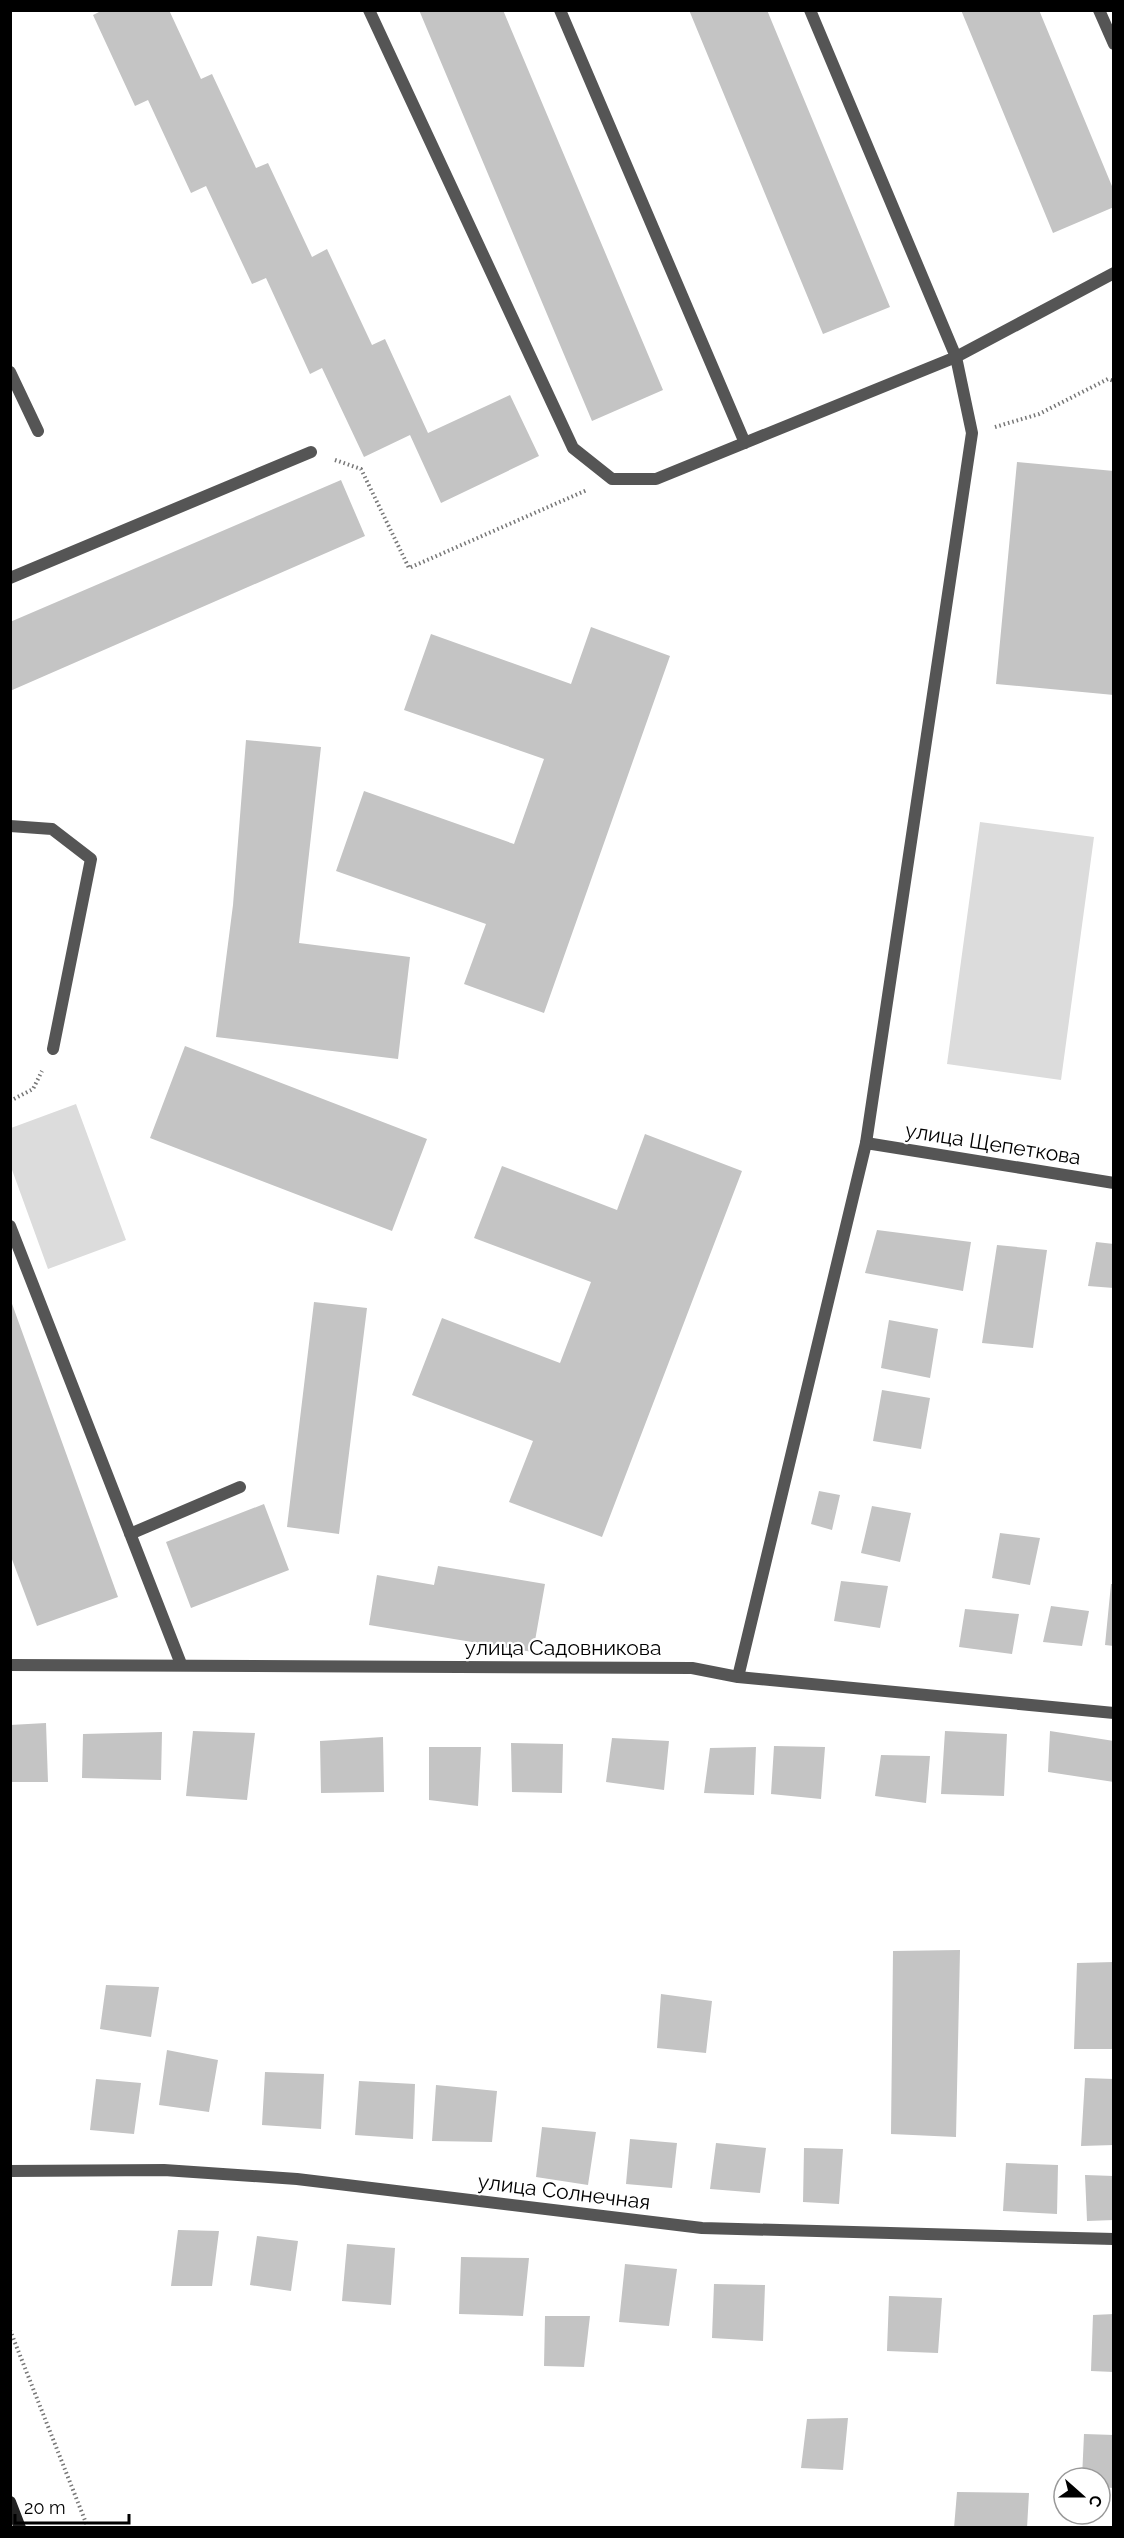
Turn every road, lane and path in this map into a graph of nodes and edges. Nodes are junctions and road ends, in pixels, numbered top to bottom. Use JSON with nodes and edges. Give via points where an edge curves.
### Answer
{"nodes":[{"id":1,"x":369,"y":10,"type":"edge"},
{"id":2,"x":560,"y":10,"type":"edge"},
{"id":3,"x":810,"y":10,"type":"edge"},
{"id":4,"x":1099,"y":10,"type":"edge"},
{"id":5,"x":1113,"y":44,"type":"edge"},
{"id":6,"x":1113,"y":273,"type":"edge"},
{"id":7,"x":956,"y":357,"type":"junction"},
{"id":8,"x":10,"y":372,"type":"edge"},
{"id":9,"x":1113,"y":381,"type":"edge"},
{"id":10,"x":38,"y":431,"type":"dead end"},
{"id":11,"x":972,"y":433,"type":"junction"},
{"id":12,"x":745,"y":443,"type":"junction"},
{"id":13,"x":311,"y":452,"type":"joint"},
{"id":14,"x":612,"y":479,"type":"junction"},
{"id":15,"x":10,"y":578,"type":"edge"},
{"id":16,"x":10,"y":826,"type":"edge"},
{"id":17,"x":53,"y":1049,"type":"joint"},
{"id":18,"x":10,"y":1101,"type":"edge"},
{"id":19,"x":866,"y":1143,"type":"junction"},
{"id":20,"x":1113,"y":1183,"type":"edge"},
{"id":21,"x":10,"y":1226,"type":"edge"},
{"id":22,"x":240,"y":1486,"type":"dead end"},
{"id":23,"x":130,"y":1534,"type":"junction"},
{"id":24,"x":181,"y":1664,"type":"junction"},
{"id":25,"x":10,"y":1665,"type":"edge"},
{"id":26,"x":738,"y":1677,"type":"junction"},
{"id":27,"x":1113,"y":1713,"type":"edge"},
{"id":28,"x":10,"y":2171,"type":"edge"},
{"id":29,"x":1113,"y":2239,"type":"edge"},
{"id":30,"x":10,"y":2330,"type":"edge"},
{"id":31,"x":10,"y":2502,"type":"edge"},
{"id":32,"x":20,"y":2528,"type":"edge"},
{"id":33,"x":88,"y":2528,"type":"edge"}],
"edges":[{"from":1,"to":14,"type":"street","via":[[573,448]]},
{"from":2,"to":12,"type":"street"},
{"from":3,"to":7,"type":"street"},
{"from":4,"to":5,"type":"street"},
{"from":6,"to":7,"type":"street"},
{"from":7,"to":11,"type":"street"},
{"from":7,"to":12,"type":"street"},
{"from":8,"to":10,"type":"street"},
{"from":9,"to":11,"type":"path","via":[[1108,379],[1040,414]]},
{"from":11,"to":19,"type":"street"},
{"from":12,"to":14,"type":"street","via":[[656,479]]},
{"from":13,"to":14,"type":"path","via":[[361,470],[409,568]]},
{"from":13,"to":15,"type":"street"},
{"from":16,"to":17,"type":"street","via":[[52,830],[91,859]]},
{"from":17,"to":18,"type":"path","via":[[33,1089]]},
{"from":19,"to":20,"type":"street","name":"улица Щепеткова"},
{"from":19,"to":26,"type":"street"},
{"from":21,"to":23,"type":"street"},
{"from":22,"to":23,"type":"street"},
{"from":23,"to":24,"type":"street"},
{"from":24,"to":25,"type":"street","name":"улица Садовникова"},
{"from":24,"to":26,"type":"street","name":"улица Садовникова","via":[[692,1668]]},
{"from":26,"to":27,"type":"street","name":"улица Садовникова"},
{"from":28,"to":29,"type":"street","name":"улица Солнечная","via":[[164,2170],[297,2179],[702,2228]]},
{"from":30,"to":33,"type":"path"},
{"from":31,"to":32,"type":"main road"}]}
